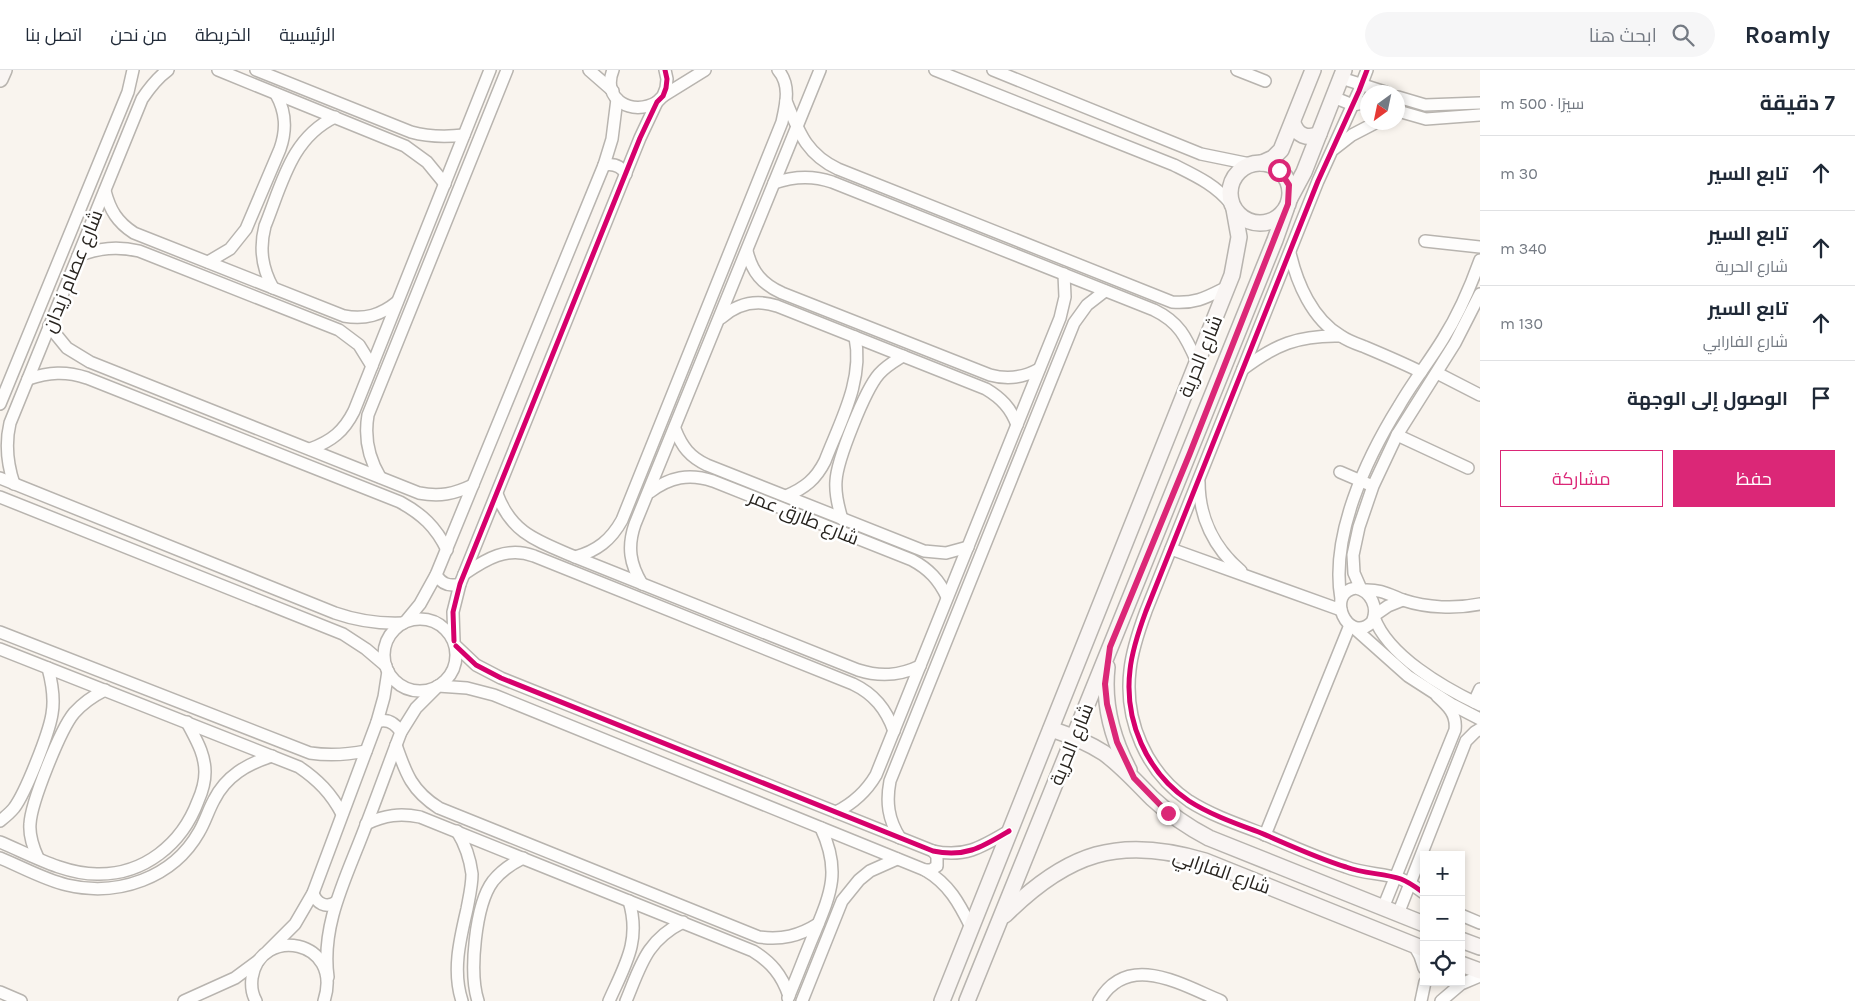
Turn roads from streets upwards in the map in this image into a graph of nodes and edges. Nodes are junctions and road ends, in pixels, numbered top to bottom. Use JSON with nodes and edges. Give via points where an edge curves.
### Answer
{"nodes":[{"id":1,"x":4,"y":70,"type":"edge"},
{"id":2,"x":133,"y":70,"type":"edge"},
{"id":3,"x":168,"y":70,"type":"edge"},
{"id":4,"x":218,"y":70,"type":"edge"},
{"id":5,"x":256,"y":70,"type":"edge"},
{"id":6,"x":507,"y":70,"type":"edge"},
{"id":7,"x":589,"y":70,"type":"edge"},
{"id":8,"x":613,"y":70,"type":"edge"},
{"id":9,"x":665,"y":70,"type":"edge"},
{"id":10,"x":705,"y":70,"type":"edge"},
{"id":11,"x":778,"y":70,"type":"edge"},
{"id":12,"x":820,"y":70,"type":"edge"},
{"id":13,"x":936,"y":70,"type":"edge"},
{"id":14,"x":993,"y":70,"type":"edge"},
{"id":15,"x":1237,"y":70,"type":"edge"},
{"id":16,"x":1313,"y":70,"type":"edge"},
{"id":17,"x":1367,"y":70,"type":"edge"},
{"id":18,"x":1343,"y":74,"type":"edge"},
{"id":19,"x":488,"y":75,"type":"edge"},
{"id":20,"x":0,"y":79,"type":"edge"},
{"id":21,"x":1265,"y":81,"type":"dead end"},
{"id":22,"x":1362,"y":84,"type":"junction"},
{"id":23,"x":500,"y":87,"type":"junction"},
{"id":24,"x":128,"y":92,"type":"junction"},
{"id":25,"x":276,"y":94,"type":"junction"},
{"id":26,"x":615,"y":95,"type":"junction"},
{"id":27,"x":1333,"y":97,"type":"junction"},
{"id":28,"x":142,"y":99,"type":"junction"},
{"id":29,"x":660,"y":99,"type":"junction"},
{"id":30,"x":1405,"y":99,"type":"edge"},
{"id":31,"x":786,"y":101,"type":"junction"},
{"id":32,"x":1070,"y":101,"type":"junction"},
{"id":33,"x":1480,"y":103,"type":"edge"},
{"id":34,"x":1360,"y":104,"type":"edge"},
{"id":35,"x":1353,"y":105,"type":"junction"},
{"id":36,"x":1405,"y":115,"type":"edge"},
{"id":37,"x":1480,"y":115,"type":"edge"},
{"id":38,"x":335,"y":117,"type":"junction"},
{"id":39,"x":1062,"y":121,"type":"junction"},
{"id":40,"x":1293,"y":123,"type":"junction"},
{"id":41,"x":797,"y":126,"type":"junction"},
{"id":42,"x":398,"y":127,"type":"junction"},
{"id":43,"x":1362,"y":130,"type":"edge"},
{"id":44,"x":1319,"y":134,"type":"junction"},
{"id":45,"x":464,"y":135,"type":"junction"},
{"id":46,"x":393,"y":140,"type":"junction"},
{"id":47,"x":1182,"y":146,"type":"junction"},
{"id":48,"x":280,"y":149,"type":"junction"},
{"id":49,"x":1330,"y":154,"type":"junction"},
{"id":50,"x":294,"y":155,"type":"junction"},
{"id":51,"x":829,"y":164,"type":"junction"},
{"id":52,"x":1256,"y":164,"type":"junction"},
{"id":53,"x":604,"y":165,"type":"junction"},
{"id":54,"x":1174,"y":165,"type":"junction"},
{"id":55,"x":626,"y":174,"type":"junction"},
{"id":56,"x":823,"y":179,"type":"junction"},
{"id":57,"x":774,"y":183,"type":"junction"},
{"id":58,"x":445,"y":184,"type":"junction"},
{"id":59,"x":104,"y":191,"type":"junction"},
{"id":60,"x":1288,"y":203,"type":"junction"},
{"id":61,"x":1233,"y":207,"type":"junction"},
{"id":62,"x":251,"y":220,"type":"junction"},
{"id":63,"x":264,"y":226,"type":"junction"},
{"id":64,"x":143,"y":237,"type":"junction"},
{"id":65,"x":1019,"y":241,"type":"junction"},
{"id":66,"x":1425,"y":241,"type":"dead end"},
{"id":67,"x":1480,"y":247,"type":"edge"},
{"id":68,"x":139,"y":251,"type":"junction"},
{"id":69,"x":747,"y":251,"type":"junction"},
{"id":70,"x":1290,"y":253,"type":"junction"},
{"id":71,"x":1014,"y":254,"type":"junction"},
{"id":72,"x":78,"y":256,"type":"junction"},
{"id":73,"x":1480,"y":260,"type":"edge"},
{"id":74,"x":208,"y":262,"type":"junction"},
{"id":75,"x":1064,"y":274,"type":"junction"},
{"id":76,"x":1230,"y":281,"type":"junction"},
{"id":77,"x":49,"y":284,"type":"junction"},
{"id":78,"x":1256,"y":285,"type":"junction"},
{"id":79,"x":273,"y":288,"type":"junction"},
{"id":80,"x":64,"y":290,"type":"junction"},
{"id":81,"x":1105,"y":291,"type":"junction"},
{"id":82,"x":782,"y":292,"type":"junction"},
{"id":83,"x":1480,"y":294,"type":"edge"},
{"id":84,"x":1159,"y":297,"type":"junction"},
{"id":85,"x":397,"y":302,"type":"junction"},
{"id":86,"x":777,"y":306,"type":"junction"},
{"id":87,"x":1154,"y":310,"type":"junction"},
{"id":88,"x":344,"y":316,"type":"junction"},
{"id":89,"x":1060,"y":318,"type":"junction"},
{"id":90,"x":720,"y":320,"type":"junction"},
{"id":91,"x":1074,"y":324,"type":"junction"},
{"id":92,"x":49,"y":326,"type":"junction"},
{"id":93,"x":339,"y":330,"type":"junction"},
{"id":94,"x":1340,"y":336,"type":"junction"},
{"id":95,"x":855,"y":337,"type":"junction"},
{"id":96,"x":691,"y":350,"type":"junction"},
{"id":97,"x":705,"y":356,"type":"junction"},
{"id":98,"x":904,"y":356,"type":"junction"},
{"id":99,"x":1198,"y":362,"type":"junction"},
{"id":100,"x":99,"y":366,"type":"junction"},
{"id":101,"x":372,"y":366,"type":"junction"},
{"id":102,"x":1039,"y":369,"type":"junction"},
{"id":103,"x":1242,"y":370,"type":"junction"},
{"id":104,"x":982,"y":372,"type":"junction"},
{"id":105,"x":1421,"y":372,"type":"junction"},
{"id":106,"x":1437,"y":373,"type":"junction"},
{"id":107,"x":28,"y":379,"type":"junction"},
{"id":108,"x":94,"y":380,"type":"junction"},
{"id":109,"x":978,"y":385,"type":"junction"},
{"id":110,"x":850,"y":394,"type":"junction"},
{"id":111,"x":1480,"y":395,"type":"edge"},
{"id":112,"x":864,"y":399,"type":"junction"},
{"id":113,"x":0,"y":404,"type":"edge"},
{"id":114,"x":354,"y":411,"type":"junction"},
{"id":115,"x":368,"y":415,"type":"junction"},
{"id":116,"x":5,"y":423,"type":"edge"},
{"id":117,"x":1017,"y":425,"type":"junction"},
{"id":118,"x":675,"y":429,"type":"junction"},
{"id":119,"x":1398,"y":435,"type":"junction"},
{"id":120,"x":1165,"y":444,"type":"junction"},
{"id":121,"x":310,"y":449,"type":"junction"},
{"id":122,"x":1190,"y":453,"type":"junction"},
{"id":123,"x":826,"y":461,"type":"junction"},
{"id":124,"x":707,"y":465,"type":"junction"},
{"id":125,"x":838,"y":466,"type":"junction"},
{"id":126,"x":1468,"y":468,"type":"dead end"},
{"id":127,"x":1340,"y":472,"type":"dead end"},
{"id":128,"x":380,"y":477,"type":"junction"},
{"id":129,"x":1199,"y":477,"type":"junction"},
{"id":130,"x":0,"y":478,"type":"edge"},
{"id":131,"x":702,"y":478,"type":"junction"},
{"id":132,"x":1361,"y":481,"type":"junction"},
{"id":133,"x":14,"y":484,"type":"junction"},
{"id":134,"x":473,"y":486,"type":"junction"},
{"id":135,"x":1373,"y":486,"type":"junction"},
{"id":136,"x":407,"y":487,"type":"junction"},
{"id":137,"x":990,"y":492,"type":"junction"},
{"id":138,"x":496,"y":494,"type":"junction"},
{"id":139,"x":648,"y":494,"type":"junction"},
{"id":140,"x":786,"y":496,"type":"junction"},
{"id":141,"x":0,"y":497,"type":"edge"},
{"id":142,"x":1004,"y":498,"type":"junction"},
{"id":143,"x":13,"y":502,"type":"junction"},
{"id":144,"x":400,"y":502,"type":"junction"},
{"id":145,"x":0,"y":506,"type":"edge"},
{"id":146,"x":842,"y":519,"type":"junction"},
{"id":147,"x":622,"y":520,"type":"junction"},
{"id":148,"x":635,"y":524,"type":"junction"},
{"id":149,"x":540,"y":542,"type":"junction"},
{"id":150,"x":968,"y":547,"type":"junction"},
{"id":151,"x":917,"y":548,"type":"junction"},
{"id":152,"x":1171,"y":549,"type":"junction"},
{"id":153,"x":446,"y":550,"type":"junction"},
{"id":154,"x":534,"y":556,"type":"junction"},
{"id":155,"x":575,"y":557,"type":"junction"},
{"id":156,"x":203,"y":560,"type":"junction"},
{"id":157,"x":912,"y":560,"type":"junction"},
{"id":158,"x":436,"y":575,"type":"junction"},
{"id":159,"x":1246,"y":575,"type":"junction"},
{"id":160,"x":197,"y":576,"type":"junction"},
{"id":161,"x":462,"y":579,"type":"junction"},
{"id":162,"x":642,"y":584,"type":"junction"},
{"id":163,"x":1362,"y":590,"type":"junction"},
{"id":164,"x":947,"y":597,"type":"junction"},
{"id":165,"x":1403,"y":600,"type":"junction"},
{"id":166,"x":1341,"y":604,"type":"junction"},
{"id":167,"x":1478,"y":607,"type":"edge"},
{"id":168,"x":1374,"y":616,"type":"junction"},
{"id":169,"x":348,"y":618,"type":"junction"},
{"id":170,"x":734,"y":621,"type":"junction"},
{"id":171,"x":405,"y":622,"type":"junction"},
{"id":172,"x":1351,"y":626,"type":"junction"},
{"id":173,"x":0,"y":632,"type":"edge"},
{"id":174,"x":342,"y":634,"type":"junction"},
{"id":175,"x":729,"y":634,"type":"junction"},
{"id":176,"x":455,"y":644,"type":"junction"},
{"id":177,"x":1110,"y":647,"type":"junction"},
{"id":178,"x":0,"y":649,"type":"edge"},
{"id":179,"x":920,"y":666,"type":"junction"},
{"id":180,"x":48,"y":668,"type":"junction"},
{"id":181,"x":387,"y":669,"type":"junction"},
{"id":182,"x":858,"y":670,"type":"junction"},
{"id":183,"x":510,"y":682,"type":"junction"},
{"id":184,"x":853,"y":684,"type":"junction"},
{"id":185,"x":437,"y":687,"type":"junction"},
{"id":186,"x":1480,"y":689,"type":"edge"},
{"id":187,"x":105,"y":690,"type":"junction"},
{"id":188,"x":1437,"y":696,"type":"junction"},
{"id":189,"x":503,"y":699,"type":"junction"},
{"id":190,"x":1477,"y":703,"type":"edge"},
{"id":191,"x":1480,"y":719,"type":"edge"},
{"id":192,"x":187,"y":722,"type":"junction"},
{"id":193,"x":377,"y":722,"type":"junction"},
{"id":194,"x":48,"y":728,"type":"junction"},
{"id":195,"x":1051,"y":729,"type":"junction"},
{"id":196,"x":1480,"y":729,"type":"edge"},
{"id":197,"x":1455,"y":730,"type":"junction"},
{"id":198,"x":894,"y":731,"type":"junction"},
{"id":199,"x":401,"y":732,"type":"junction"},
{"id":200,"x":62,"y":734,"type":"junction"},
{"id":201,"x":1470,"y":736,"type":"junction"},
{"id":202,"x":1074,"y":737,"type":"junction"},
{"id":203,"x":650,"y":738,"type":"junction"},
{"id":204,"x":396,"y":745,"type":"junction"},
{"id":205,"x":289,"y":746,"type":"junction"},
{"id":206,"x":366,"y":751,"type":"junction"},
{"id":207,"x":643,"y":755,"type":"junction"},
{"id":208,"x":272,"y":756,"type":"junction"},
{"id":209,"x":284,"y":760,"type":"junction"},
{"id":210,"x":876,"y":775,"type":"junction"},
{"id":211,"x":1134,"y":778,"type":"junction"},
{"id":212,"x":890,"y":781,"type":"junction"},
{"id":213,"x":24,"y":791,"type":"junction"},
{"id":214,"x":37,"y":795,"type":"junction"},
{"id":215,"x":201,"y":795,"type":"junction"},
{"id":216,"x":213,"y":801,"type":"junction"},
{"id":217,"x":1426,"y":803,"type":"junction"},
{"id":218,"x":439,"y":808,"type":"junction"},
{"id":219,"x":1439,"y":808,"type":"junction"},
{"id":220,"x":836,"y":812,"type":"junction"},
{"id":221,"x":342,"y":814,"type":"junction"},
{"id":222,"x":0,"y":821,"type":"edge"},
{"id":223,"x":434,"y":822,"type":"junction"},
{"id":224,"x":366,"y":824,"type":"junction"},
{"id":225,"x":820,"y":828,"type":"junction"},
{"id":226,"x":456,"y":831,"type":"junction"},
{"id":227,"x":1009,"y":832,"type":"junction"},
{"id":228,"x":1265,"y":835,"type":"junction"},
{"id":229,"x":900,"y":838,"type":"junction"},
{"id":230,"x":0,"y":842,"type":"edge"},
{"id":231,"x":1238,"y":850,"type":"junction"},
{"id":232,"x":933,"y":851,"type":"junction"},
{"id":233,"x":0,"y":858,"type":"edge"},
{"id":234,"x":38,"y":858,"type":"junction"},
{"id":235,"x":523,"y":858,"type":"junction"},
{"id":236,"x":896,"y":859,"type":"junction"},
{"id":237,"x":127,"y":870,"type":"junction"},
{"id":238,"x":925,"y":870,"type":"junction"},
{"id":239,"x":1230,"y":871,"type":"junction"},
{"id":240,"x":613,"y":878,"type":"junction"},
{"id":241,"x":1396,"y":878,"type":"junction"},
{"id":242,"x":1410,"y":884,"type":"junction"},
{"id":243,"x":132,"y":885,"type":"junction"},
{"id":244,"x":471,"y":888,"type":"junction"},
{"id":245,"x":1420,"y":890,"type":"edge"},
{"id":246,"x":607,"y":892,"type":"junction"},
{"id":247,"x":313,"y":893,"type":"junction"},
{"id":248,"x":486,"y":894,"type":"junction"},
{"id":249,"x":829,"y":896,"type":"junction"},
{"id":250,"x":842,"y":900,"type":"junction"},
{"id":251,"x":629,"y":901,"type":"junction"},
{"id":252,"x":336,"y":902,"type":"junction"},
{"id":253,"x":1383,"y":908,"type":"junction"},
{"id":254,"x":1398,"y":914,"type":"junction"},
{"id":255,"x":1465,"y":916,"type":"edge"},
{"id":256,"x":1000,"y":919,"type":"junction"},
{"id":257,"x":683,"y":922,"type":"junction"},
{"id":258,"x":1420,"y":922,"type":"edge"},
{"id":259,"x":1480,"y":922,"type":"edge"},
{"id":260,"x":818,"y":924,"type":"junction"},
{"id":261,"x":971,"y":927,"type":"junction"},
{"id":262,"x":759,"y":937,"type":"junction"},
{"id":263,"x":1464,"y":941,"type":"edge"},
{"id":264,"x":1419,"y":947,"type":"edge"},
{"id":265,"x":1480,"y":947,"type":"edge"},
{"id":266,"x":753,"y":951,"type":"junction"},
{"id":267,"x":268,"y":952,"type":"junction"},
{"id":268,"x":629,"y":955,"type":"junction"},
{"id":269,"x":259,"y":960,"type":"junction"},
{"id":270,"x":643,"y":960,"type":"junction"},
{"id":271,"x":1465,"y":965,"type":"edge"},
{"id":272,"x":954,"y":971,"type":"junction"},
{"id":273,"x":1480,"y":971,"type":"edge"},
{"id":274,"x":1480,"y":976,"type":"edge"},
{"id":275,"x":328,"y":977,"type":"junction"},
{"id":276,"x":976,"y":980,"type":"junction"},
{"id":277,"x":1424,"y":986,"type":"edge"},
{"id":278,"x":0,"y":992,"type":"edge"},
{"id":279,"x":330,"y":995,"type":"edge"},
{"id":280,"x":788,"y":998,"type":"edge"},
{"id":281,"x":21,"y":1001,"type":"edge"},
{"id":282,"x":184,"y":1001,"type":"edge"},
{"id":283,"x":256,"y":1001,"type":"edge"},
{"id":284,"x":324,"y":1001,"type":"edge"},
{"id":285,"x":462,"y":1001,"type":"edge"},
{"id":286,"x":478,"y":1001,"type":"edge"},
{"id":287,"x":609,"y":1001,"type":"edge"},
{"id":288,"x":626,"y":1001,"type":"edge"},
{"id":289,"x":802,"y":1001,"type":"edge"},
{"id":290,"x":942,"y":1001,"type":"edge"},
{"id":291,"x":967,"y":1001,"type":"edge"},
{"id":292,"x":1099,"y":1001,"type":"edge"},
{"id":293,"x":1221,"y":1001,"type":"edge"},
{"id":294,"x":1421,"y":1001,"type":"edge"},
{"id":295,"x":1441,"y":1001,"type":"edge"}],
"edges":[{"from":1,"to":20,"type":"street"},
{"from":2,"to":24,"type":"street","name":"شارع عصام زيدان"},
{"from":3,"to":28,"type":"street","name":"شارع عصام زيدان"},
{"from":4,"to":25,"type":"street"},
{"from":5,"to":42,"type":"street"},
{"from":6,"to":23,"type":"street"},
{"from":7,"to":26,"type":"street"},
{"from":8,"to":26,"type":"street","via":[[611,83]]},
{"from":9,"to":29,"type":"street","via":[[666,88]]},
{"from":10,"to":29,"type":"street"},
{"from":11,"to":31,"type":"street","via":[[784,82]]},
{"from":12,"to":41,"type":"street"},
{"from":13,"to":39,"type":"street"},
{"from":14,"to":32,"type":"street"},
{"from":15,"to":21,"type":"street"},
{"from":16,"to":40,"type":"street"},
{"from":17,"to":22,"type":"street"},
{"from":18,"to":22,"type":"street"},
{"from":18,"to":27,"type":"street","name":"شارع الحرية"},
{"from":19,"to":23,"type":"street"},
{"from":19,"to":45,"type":"street"},
{"from":22,"to":35,"type":"street"},
{"from":23,"to":115,"type":"street"},
{"from":24,"to":28,"type":"street","via":[[135,92]]},
{"from":24,"to":77,"type":"street","name":"شارع عصام زيدان"},
{"from":25,"to":38,"type":"street"},
{"from":25,"to":48,"type":"street","via":[[285,125]]},
{"from":26,"to":29,"type":"street","via":[[624,104],[641,109]]},
{"from":26,"to":53,"type":"street","via":[[614,132]]},
{"from":27,"to":35,"type":"street"},
{"from":27,"to":44,"type":"street","name":"شارع الحرية"},
{"from":28,"to":59,"type":"street","name":"شارع عصام زيدان"},
{"from":29,"to":55,"type":"street"},
{"from":30,"to":33,"type":"street","via":[[1426,105]]},
{"from":31,"to":41,"type":"street"},
{"from":31,"to":96,"type":"street","via":[[778,132]]},
{"from":32,"to":39,"type":"street"},
{"from":32,"to":47,"type":"street"},
{"from":34,"to":35,"type":"street"},
{"from":35,"to":49,"type":"street"},
{"from":36,"to":37,"type":"street","via":[[1435,119]]},
{"from":38,"to":46,"type":"street"},
{"from":38,"to":50,"type":"street","via":[[311,132]]},
{"from":39,"to":54,"type":"street"},
{"from":40,"to":44,"type":"street","via":[[1303,136]]},
{"from":40,"to":52,"type":"street","via":[[1281,150],[1273,158]]},
{"from":41,"to":51,"type":"street","via":[[809,148]]},
{"from":41,"to":57,"type":"street"},
{"from":42,"to":45,"type":"street","via":[[424,136]]},
{"from":42,"to":46,"type":"street","via":[[400,136]]},
{"from":43,"to":49,"type":"street"},
{"from":44,"to":60,"type":"street","name":"شارع الحرية"},
{"from":45,"to":58,"type":"street"},
{"from":46,"to":58,"type":"street","via":[[417,153]]},
{"from":47,"to":52,"type":"street","via":[[1201,154]]},
{"from":47,"to":54,"type":"street","via":[[1185,152],[1183,160]]},
{"from":48,"to":50,"type":"street","via":[[288,149]]},
{"from":48,"to":62,"type":"street"},
{"from":49,"to":70,"type":"street"},
{"from":50,"to":63,"type":"street"},
{"from":51,"to":56,"type":"street","via":[[822,170]]},
{"from":51,"to":65,"type":"street"},
{"from":52,"to":60,"type":"street","via":[[1274,166],[1284,174],[1289,185]]},
{"from":52,"to":61,"type":"street","via":[[1240,170],[1232,180],[1229,192]]},
{"from":53,"to":55,"type":"street","via":[[615,164]]},
{"from":53,"to":134,"type":"street"},
{"from":54,"to":61,"type":"street","via":[[1222,192]]},
{"from":55,"to":138,"type":"street"},
{"from":56,"to":57,"type":"street","via":[[798,177]]},
{"from":56,"to":71,"type":"street"},
{"from":57,"to":69,"type":"street"},
{"from":58,"to":85,"type":"street"},
{"from":59,"to":64,"type":"street","via":[[115,217],[124,227]]},
{"from":59,"to":72,"type":"street","name":"شارع عصام زيدان"},
{"from":60,"to":61,"type":"street","via":[[1282,214],[1260,224],[1248,221]]},
{"from":60,"to":78,"type":"street","name":"شارع الحرية"},
{"from":61,"to":76,"type":"street","name":"شارع الحرية","via":[[1239,237]]},
{"from":62,"to":63,"type":"street","via":[[255,227]]},
{"from":62,"to":74,"type":"street","via":[[230,249]]},
{"from":63,"to":79,"type":"street","via":[[262,258]]},
{"from":64,"to":68,"type":"street","via":[[136,244]]},
{"from":64,"to":74,"type":"street"},
{"from":65,"to":71,"type":"street"},
{"from":65,"to":84,"type":"street"},
{"from":66,"to":67,"type":"street"},
{"from":68,"to":72,"type":"street","via":[[114,247]]},
{"from":68,"to":93,"type":"street"},
{"from":69,"to":82,"type":"street","via":[[756,274],[764,283]]},
{"from":69,"to":90,"type":"street"},
{"from":70,"to":94,"type":"street","via":[[1298,281],[1312,307]]},
{"from":70,"to":103,"type":"street"},
{"from":71,"to":75,"type":"street"},
{"from":72,"to":80,"type":"street","name":"شارع عصام زيدان"},
{"from":73,"to":105,"type":"street","via":[[1453,321]]},
{"from":74,"to":79,"type":"street"},
{"from":75,"to":81,"type":"street"},
{"from":75,"to":89,"type":"street","via":[[1065,296]]},
{"from":76,"to":78,"type":"street","via":[[1239,269],[1248,270],[1255,276]]},
{"from":76,"to":84,"type":"street","via":[[1199,301],[1172,302]]},
{"from":76,"to":99,"type":"street","name":"شارع الحرية"},
{"from":77,"to":80,"type":"street"},
{"from":77,"to":113,"type":"street","name":"شارع عصام زيدان"},
{"from":78,"to":122,"type":"street","name":"شارع الحرية"},
{"from":79,"to":88,"type":"street"},
{"from":80,"to":92,"type":"street","name":"شارع عصام زيدان"},
{"from":81,"to":87,"type":"street"},
{"from":81,"to":91,"type":"street","via":[[1087,305]]},
{"from":82,"to":86,"type":"street","via":[[775,295],[773,301]]},
{"from":82,"to":104,"type":"street"},
{"from":83,"to":106,"type":"street"},
{"from":84,"to":87,"type":"street","via":[[1161,304]]},
{"from":85,"to":88,"type":"street","via":[[367,318]]},
{"from":85,"to":101,"type":"street"},
{"from":86,"to":90,"type":"street","via":[[746,304]]},
{"from":86,"to":95,"type":"street"},
{"from":87,"to":99,"type":"street","via":[[1180,329]]},
{"from":88,"to":93,"type":"street","via":[[345,325]]},
{"from":89,"to":91,"type":"street","via":[[1068,316]]},
{"from":89,"to":102,"type":"street"},
{"from":90,"to":97,"type":"street"},
{"from":91,"to":142,"type":"street"},
{"from":92,"to":100,"type":"street","via":[[67,348]]},
{"from":92,"to":107,"type":"street","name":"شارع عصام زيدان"},
{"from":93,"to":101,"type":"street","via":[[359,345]]},
{"from":94,"to":103,"type":"street","via":[[1286,342]]},
{"from":94,"to":105,"type":"street"},
{"from":95,"to":98,"type":"street"},
{"from":95,"to":110,"type":"street","via":[[857,372]]},
{"from":96,"to":97,"type":"street"},
{"from":96,"to":147,"type":"street"},
{"from":97,"to":118,"type":"street"},
{"from":98,"to":109,"type":"street"},
{"from":98,"to":112,"type":"street","via":[[879,374]]},
{"from":99,"to":120,"type":"street","name":"شارع الحرية"},
{"from":100,"to":108,"type":"street","via":[[94,372]]},
{"from":100,"to":121,"type":"street"},
{"from":101,"to":114,"type":"street"},
{"from":102,"to":104,"type":"street","via":[[1010,379]]},
{"from":102,"to":117,"type":"street"},
{"from":103,"to":129,"type":"street"},
{"from":104,"to":109,"type":"street","via":[[984,380]]},
{"from":105,"to":132,"type":"street","via":[[1389,423]]},
{"from":106,"to":111,"type":"street"},
{"from":106,"to":119,"type":"street"},
{"from":107,"to":108,"type":"street","via":[[63,372]]},
{"from":107,"to":116,"type":"street","name":"شارع عصام زيدان"},
{"from":108,"to":144,"type":"street"},
{"from":109,"to":117,"type":"street","via":[[1002,400]]},
{"from":110,"to":112,"type":"street","via":[[858,390]]},
{"from":110,"to":123,"type":"street"},
{"from":112,"to":125,"type":"street"},
{"from":114,"to":115,"type":"street","via":[[359,418]]},
{"from":114,"to":121,"type":"street","via":[[337,435]]},
{"from":115,"to":128,"type":"street","via":[[366,441]]},
{"from":116,"to":133,"type":"street","name":"شارع عصام زيدان","via":[[8,466]]},
{"from":117,"to":137,"type":"street"},
{"from":118,"to":124,"type":"street","name":"شارع طارق عمر","via":[[686,451]]},
{"from":118,"to":139,"type":"street"},
{"from":119,"to":126,"type":"street"},
{"from":119,"to":135,"type":"street"},
{"from":120,"to":122,"type":"street"},
{"from":120,"to":195,"type":"street","name":"شارع الحرية"},
{"from":121,"to":128,"type":"street"},
{"from":122,"to":177,"type":"street","name":"شارع الحرية"},
{"from":123,"to":125,"type":"street","via":[[830,468]]},
{"from":123,"to":140,"type":"street","via":[[810,483]]},
{"from":124,"to":131,"type":"street","via":[[701,470]]},
{"from":124,"to":140,"type":"street","name":"شارع طارق عمر"},
{"from":125,"to":146,"type":"street","via":[[836,492]]},
{"from":127,"to":132,"type":"street"},
{"from":128,"to":136,"type":"street"},
{"from":129,"to":152,"type":"street"},
{"from":129,"to":159,"type":"street","via":[[1202,511],[1209,530],[1218,547]]},
{"from":130,"to":133,"type":"street"},
{"from":131,"to":139,"type":"street","name":"شارع طارق عمر","via":[[691,476],[668,480]]},
{"from":131,"to":157,"type":"street","name":"شارع طارق عمر"},
{"from":132,"to":135,"type":"street"},
{"from":132,"to":166,"type":"street","via":[[1341,550],[1338,569]]},
{"from":133,"to":156,"type":"street"},
{"from":134,"to":136,"type":"street","via":[[447,495],[419,493]]},
{"from":134,"to":153,"type":"street"},
{"from":135,"to":163,"type":"street","via":[[1353,555],[1354,573]]},
{"from":136,"to":144,"type":"street","via":[[406,498]]},
{"from":137,"to":142,"type":"street"},
{"from":137,"to":150,"type":"street"},
{"from":138,"to":149,"type":"street","via":[[514,524]]},
{"from":138,"to":161,"type":"street"},
{"from":139,"to":148,"type":"street"},
{"from":140,"to":146,"type":"street","name":"شارع طارق عمر"},
{"from":141,"to":143,"type":"street"},
{"from":142,"to":212,"type":"street"},
{"from":143,"to":145,"type":"street"},
{"from":143,"to":160,"type":"street"},
{"from":144,"to":153,"type":"street","via":[[433,526]]},
{"from":146,"to":151,"type":"street","name":"شارع طارق عمر"},
{"from":147,"to":148,"type":"street","via":[[626,526]]},
{"from":147,"to":155,"type":"street","via":[[603,544]]},
{"from":148,"to":162,"type":"street","via":[[631,561]]},
{"from":149,"to":154,"type":"street","via":[[534,542],[530,547]]},
{"from":149,"to":155,"type":"street"},
{"from":150,"to":151,"type":"street","name":"شارع طارق عمر","via":[[946,553]]},
{"from":150,"to":164,"type":"street"},
{"from":151,"to":157,"type":"street","via":[[919,556]]},
{"from":152,"to":159,"type":"street"},
{"from":152,"to":228,"type":"street","via":[[1138,634],[1130,669],[1129,702],[1137,735],[1153,765],[1175,790],[1202,809]]},
{"from":153,"to":158,"type":"street"},
{"from":154,"to":161,"type":"street","via":[[506,552],[485,560]]},
{"from":154,"to":175,"type":"street"},
{"from":155,"to":162,"type":"street"},
{"from":156,"to":160,"type":"street"},
{"from":156,"to":169,"type":"street"},
{"from":157,"to":164,"type":"street","name":"شارع طارق عمر","via":[[936,577]]},
{"from":158,"to":161,"type":"street","via":[[449,585]]},
{"from":158,"to":171,"type":"street","via":[[420,604]]},
{"from":159,"to":166,"type":"street"},
{"from":160,"to":174,"type":"street"},
{"from":161,"to":176,"type":"street","via":[[453,612]]},
{"from":162,"to":170,"type":"street"},
{"from":163,"to":165,"type":"street","via":[[1383,591]]},
{"from":163,"to":166,"type":"street","via":[[1347,591]]},
{"from":163,"to":168,"type":"street","via":[[1373,603]]},
{"from":164,"to":179,"type":"street"},
{"from":165,"to":167,"type":"street","via":[[1446,607]]},
{"from":165,"to":168,"type":"street"},
{"from":166,"to":172,"type":"street"},
{"from":168,"to":172,"type":"street","via":[[1368,626]]},
{"from":168,"to":190,"type":"street","via":[[1385,638],[1400,652],[1428,674]]},
{"from":169,"to":171,"type":"street","via":[[375,623]]},
{"from":169,"to":174,"type":"street","via":[[350,628]]},
{"from":170,"to":175,"type":"street"},
{"from":170,"to":182,"type":"street"},
{"from":171,"to":176,"type":"street","via":[[416,619],[434,621],[449,633]]},
{"from":171,"to":181,"type":"street","via":[[386,641],[384,658]]},
{"from":172,"to":188,"type":"street","via":[[1408,676]]},
{"from":172,"to":228,"type":"street"},
{"from":173,"to":205,"type":"street"},
{"from":174,"to":181,"type":"street","via":[[366,649]]},
{"from":175,"to":184,"type":"street"},
{"from":176,"to":183,"type":"street","via":[[476,665]]},
{"from":176,"to":185,"type":"street","via":[[454,669]]},
{"from":177,"to":202,"type":"street","name":"شارع الحرية"},
{"from":177,"to":211,"type":"street","name":"شارع الفارابي","via":[[1105,684],[1107,704],[1117,742]]},
{"from":178,"to":180,"type":"street"},
{"from":179,"to":182,"type":"street","via":[[882,676]]},
{"from":179,"to":198,"type":"street"},
{"from":180,"to":187,"type":"street"},
{"from":180,"to":194,"type":"street","via":[[53,703]]},
{"from":181,"to":185,"type":"street","via":[[398,683],[412,690]]},
{"from":181,"to":193,"type":"street"},
{"from":182,"to":184,"type":"street","via":[[862,681]]},
{"from":183,"to":189,"type":"street","via":[[500,688]]},
{"from":183,"to":203,"type":"street"},
{"from":184,"to":198,"type":"street","via":[[874,697],[890,718]]},
{"from":185,"to":189,"type":"street","via":[[467,688]]},
{"from":185,"to":199,"type":"street","via":[[416,708]]},
{"from":186,"to":190,"type":"street"},
{"from":187,"to":192,"type":"street"},
{"from":187,"to":200,"type":"street","via":[[84,702]]},
{"from":188,"to":191,"type":"street"},
{"from":188,"to":197,"type":"street","via":[[1451,710]]},
{"from":189,"to":207,"type":"street"},
{"from":192,"to":208,"type":"street"},
{"from":192,"to":215,"type":"street","via":[[204,759]]},
{"from":193,"to":199,"type":"street","via":[[387,721]]},
{"from":193,"to":206,"type":"street"},
{"from":194,"to":200,"type":"street"},
{"from":194,"to":213,"type":"street"},
{"from":195,"to":202,"type":"street","name":"شارع الفارابي"},
{"from":195,"to":227,"type":"street","name":"شارع الحرية"},
{"from":196,"to":201,"type":"street"},
{"from":197,"to":201,"type":"street","via":[[1462,730]]},
{"from":197,"to":217,"type":"street"},
{"from":198,"to":210,"type":"street"},
{"from":199,"to":204,"type":"street"},
{"from":200,"to":214,"type":"street"},
{"from":201,"to":219,"type":"street"},
{"from":202,"to":211,"type":"street","name":"شارع الفارابي","via":[[1102,752]]},
{"from":202,"to":256,"type":"street","name":"شارع الحرية"},
{"from":203,"to":207,"type":"street"},
{"from":203,"to":220,"type":"street"},
{"from":204,"to":218,"type":"street","via":[[409,780],[427,801]]},
{"from":204,"to":224,"type":"street"},
{"from":205,"to":206,"type":"street","via":[[329,755]]},
{"from":205,"to":209,"type":"street","via":[[289,754]]},
{"from":206,"to":221,"type":"street"},
{"from":207,"to":225,"type":"street"},
{"from":208,"to":209,"type":"street"},
{"from":208,"to":216,"type":"street","via":[[231,776]]},
{"from":209,"to":221,"type":"street","via":[[325,787]]},
{"from":210,"to":212,"type":"street","via":[[881,782]]},
{"from":210,"to":220,"type":"street","via":[[863,794]]},
{"from":211,"to":231,"type":"street","name":"شارع الفارابي","via":[[1168,813],[1188,827]]},
{"from":212,"to":229,"type":"street","via":[[888,810]]},
{"from":213,"to":214,"type":"street","via":[[29,797]]},
{"from":213,"to":222,"type":"street","via":[[15,807]]},
{"from":214,"to":234,"type":"street","via":[[31,813],[30,836]]},
{"from":215,"to":216,"type":"street","via":[[208,795]]},
{"from":215,"to":237,"type":"street","via":[[188,824],[168,848],[155,858]]},
{"from":216,"to":243,"type":"street","via":[[189,847],[156,874]]},
{"from":217,"to":219,"type":"street"},
{"from":217,"to":241,"type":"street"},
{"from":218,"to":223,"type":"street","via":[[433,814]]},
{"from":218,"to":240,"type":"street"},
{"from":219,"to":242,"type":"street"},
{"from":220,"to":229,"type":"street"},
{"from":221,"to":247,"type":"street"},
{"from":223,"to":224,"type":"street","via":[[407,814],[379,818]]},
{"from":223,"to":226,"type":"street"},
{"from":224,"to":252,"type":"street"},
{"from":225,"to":236,"type":"street"},
{"from":225,"to":249,"type":"street","via":[[831,855]]},
{"from":226,"to":235,"type":"street"},
{"from":226,"to":244,"type":"street","via":[[463,841],[470,864]]},
{"from":227,"to":232,"type":"street","via":[[970,852]]},
{"from":227,"to":261,"type":"street","name":"شارع الحرية"},
{"from":228,"to":241,"type":"street","via":[[1358,871]]},
{"from":229,"to":232,"type":"street"},
{"from":230,"to":234,"type":"street"},
{"from":231,"to":239,"type":"street"},
{"from":231,"to":253,"type":"street","name":"شارع الفارابي"},
{"from":232,"to":238,"type":"street","via":[[938,862],[934,868]]},
{"from":233,"to":243,"type":"street","via":[[65,885],[81,888]]},
{"from":234,"to":237,"type":"street","via":[[83,873]]},
{"from":235,"to":246,"type":"street"},
{"from":235,"to":248,"type":"street","via":[[501,872]]},
{"from":236,"to":238,"type":"street"},
{"from":236,"to":250,"type":"street","via":[[858,880]]},
{"from":237,"to":243,"type":"street"},
{"from":238,"to":261,"type":"street","via":[[946,885]]},
{"from":239,"to":256,"type":"street","name":"شارع الفارابي","via":[[1169,851],[1126,849],[1105,853],[1065,866],[1027,892]]},
{"from":239,"to":264,"type":"street","name":"شارع الفارابي"},
{"from":240,"to":246,"type":"street"},
{"from":240,"to":262,"type":"street"},
{"from":241,"to":242,"type":"street"},
{"from":241,"to":253,"type":"street"},
{"from":242,"to":245,"type":"street"},
{"from":242,"to":254,"type":"street"},
{"from":244,"to":248,"type":"street"},
{"from":244,"to":285,"type":"street","via":[[459,947],[458,983]]},
{"from":246,"to":251,"type":"street"},
{"from":247,"to":252,"type":"street","via":[[322,905]]},
{"from":247,"to":267,"type":"street","via":[[295,924]]},
{"from":248,"to":286,"type":"street","via":[[474,953]]},
{"from":249,"to":250,"type":"street","via":[[838,895]]},
{"from":249,"to":260,"type":"street"},
{"from":250,"to":289,"type":"street"},
{"from":251,"to":257,"type":"street"},
{"from":251,"to":268,"type":"street","via":[[634,928]]},
{"from":252,"to":275,"type":"street","via":[[327,939]]},
{"from":253,"to":254,"type":"street","name":"شارع الفارابي"},
{"from":254,"to":258,"type":"street","name":"شارع الفارابي"},
{"from":255,"to":259,"type":"street"},
{"from":256,"to":276,"type":"street","name":"شارع الحرية"},
{"from":257,"to":266,"type":"street"},
{"from":257,"to":270,"type":"street","via":[[660,937]]},
{"from":260,"to":262,"type":"street","via":[[784,938]]},
{"from":260,"to":280,"type":"street"},
{"from":261,"to":272,"type":"street","name":"شارع الحرية"},
{"from":262,"to":266,"type":"street","via":[[759,945]]},
{"from":263,"to":265,"type":"street"},
{"from":266,"to":280,"type":"street","via":[[772,965],[785,985]]},
{"from":267,"to":269,"type":"street"},
{"from":267,"to":275,"type":"street","via":[[280,946],[305,948],[324,965]]},
{"from":268,"to":270,"type":"street","via":[[635,954]]},
{"from":268,"to":287,"type":"street"},
{"from":269,"to":282,"type":"street","via":[[235,978]]},
{"from":269,"to":283,"type":"street","via":[[251,984]]},
{"from":270,"to":288,"type":"street"},
{"from":271,"to":273,"type":"street"},
{"from":272,"to":276,"type":"street"},
{"from":272,"to":290,"type":"street","name":"شارع الحرية"},
{"from":274,"to":295,"type":"street","via":[[1461,984]]},
{"from":275,"to":279,"type":"street"},
{"from":276,"to":291,"type":"street","name":"شارع الحرية"},
{"from":277,"to":294,"type":"street"},
{"from":278,"to":281,"type":"street"},
{"from":279,"to":284,"type":"street"},
{"from":292,"to":293,"type":"street","via":[[1110,986],[1138,974],[1158,976]]}]}
